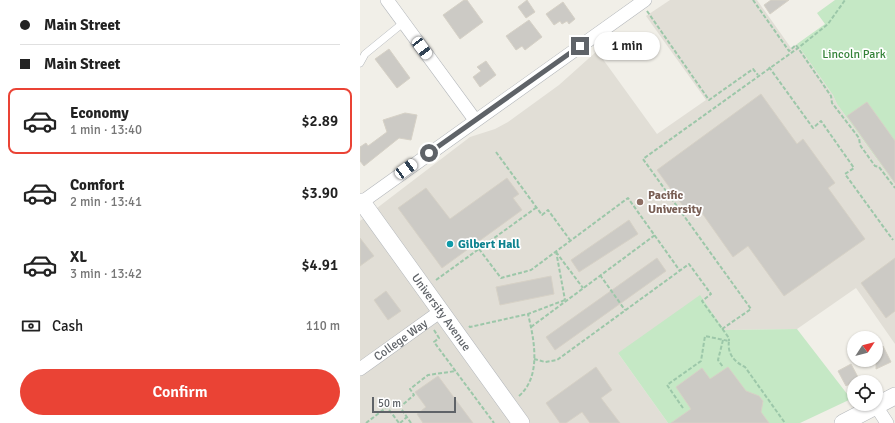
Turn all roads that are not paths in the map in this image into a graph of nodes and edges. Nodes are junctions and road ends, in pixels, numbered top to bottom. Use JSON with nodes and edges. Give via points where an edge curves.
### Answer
{"nodes":[{"id":1,"x":387,"y":0,"type":"edge"},
{"id":2,"x":643,"y":1,"type":"edge"},
{"id":3,"x":404,"y":23,"type":"junction"},
{"id":4,"x":360,"y":63,"type":"edge"},
{"id":5,"x":475,"y":120,"type":"junction"},
{"id":6,"x":361,"y":202,"type":"edge"},
{"id":7,"x":444,"y":315,"type":"junction"},
{"id":8,"x":360,"y":369,"type":"edge"},
{"id":9,"x":895,"y":396,"type":"edge"},
{"id":10,"x":883,"y":402,"type":"edge"},
{"id":11,"x":866,"y":411,"type":"edge"},
{"id":12,"x":879,"y":411,"type":"edge"},
{"id":13,"x":521,"y":423,"type":"edge"},
{"id":14,"x":843,"y":423,"type":"edge"},
{"id":15,"x":887,"y":423,"type":"edge"}],
"edges":[{"from":1,"to":3,"type":"street"},
{"from":2,"to":5,"type":"street"},
{"from":3,"to":4,"type":"lane","via":[[365,54]]},
{"from":3,"to":5,"type":"street"},
{"from":5,"to":6,"type":"street"},
{"from":6,"to":7,"type":"street","name":"University Avenue"},
{"from":7,"to":8,"type":"street","name":"College Way"},
{"from":7,"to":13,"type":"street","name":"University Avenue"},
{"from":9,"to":10,"type":"street"},
{"from":11,"to":14,"type":"street"},
{"from":12,"to":15,"type":"street"}]}
